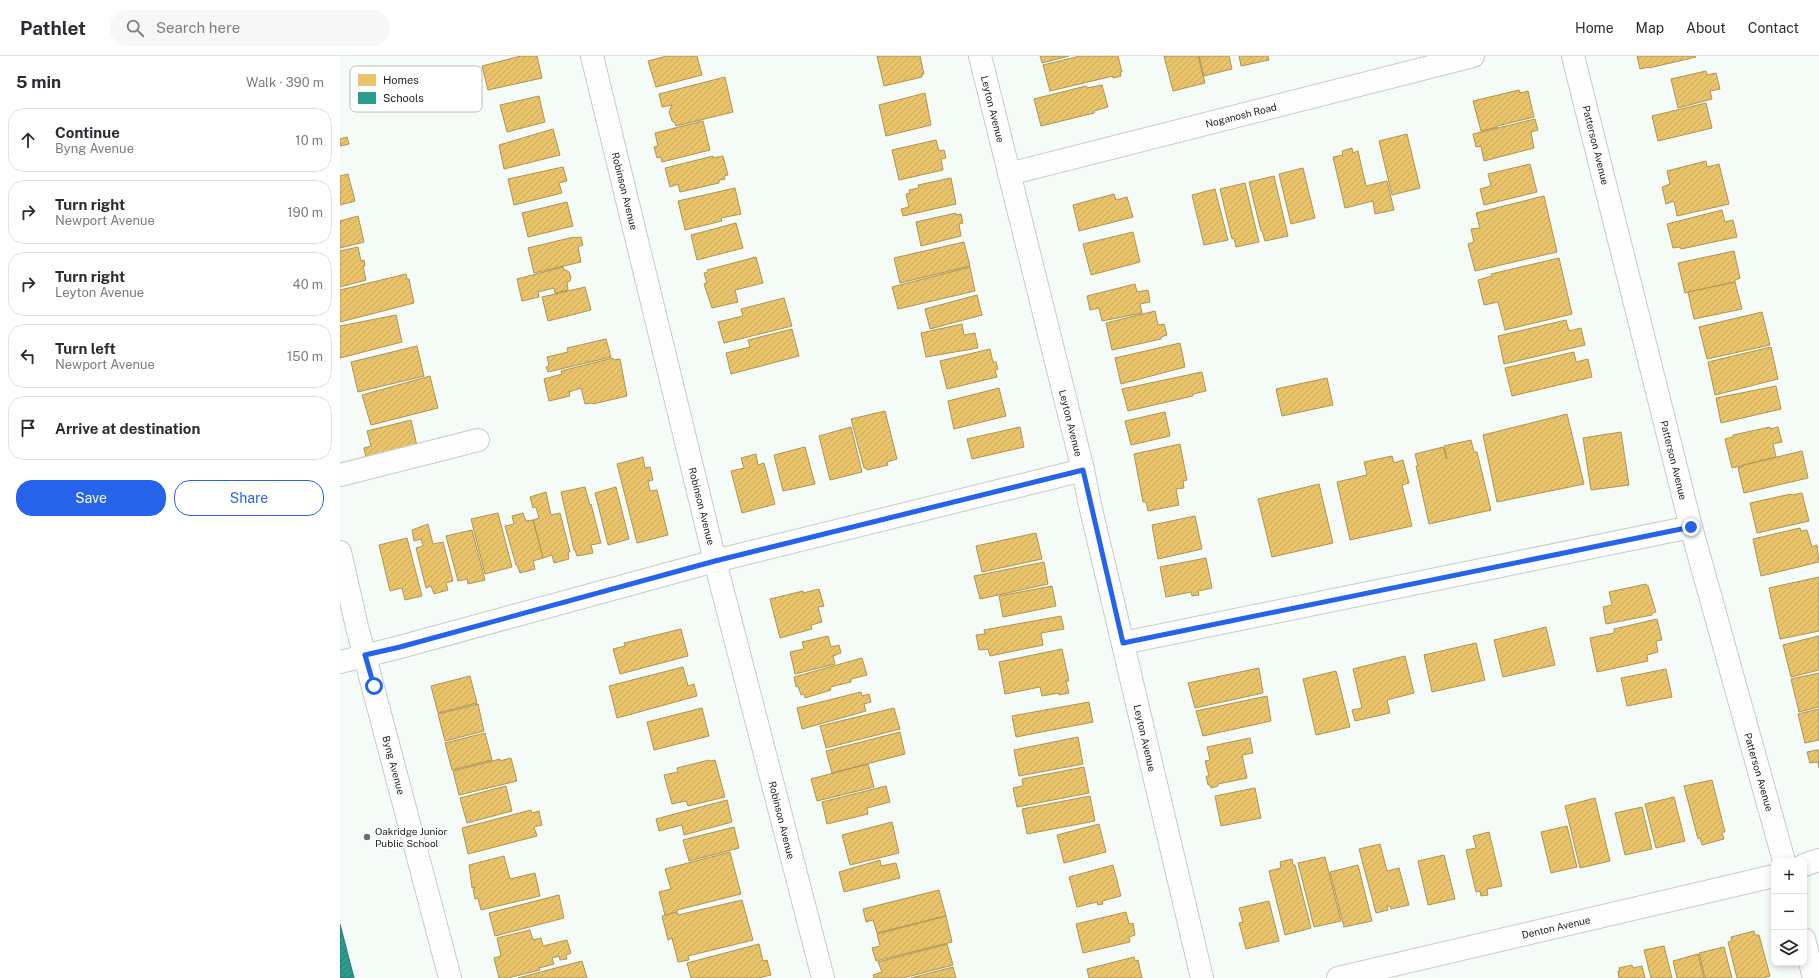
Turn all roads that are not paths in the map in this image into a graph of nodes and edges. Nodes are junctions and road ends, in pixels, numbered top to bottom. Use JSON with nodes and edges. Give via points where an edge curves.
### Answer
{"nodes":[{"id":1,"x":592,"y":56,"type":"edge"},
{"id":2,"x":980,"y":56,"type":"edge"},
{"id":3,"x":1473,"y":56,"type":"edge"},
{"id":4,"x":1573,"y":56,"type":"edge"},
{"id":5,"x":1009,"y":174,"type":"junction"},
{"id":6,"x":478,"y":440,"type":"dead end"},
{"id":7,"x":1083,"y":470,"type":"junction"},
{"id":8,"x":340,"y":475,"type":"edge"},
{"id":9,"x":1691,"y":527,"type":"junction"},
{"id":10,"x":340,"y":552,"type":"edge"},
{"id":11,"x":715,"y":561,"type":"junction"},
{"id":12,"x":1123,"y":643,"type":"junction"},
{"id":13,"x":365,"y":655,"type":"junction"},
{"id":14,"x":340,"y":662,"type":"edge"},
{"id":15,"x":1783,"y":858,"type":"edge"},
{"id":16,"x":1819,"y":860,"type":"edge"},
{"id":17,"x":1807,"y":864,"type":"edge"},
{"id":18,"x":1771,"y":877,"type":"edge"},
{"id":19,"x":1807,"y":951,"type":"edge"},
{"id":20,"x":450,"y":978,"type":"edge"},
{"id":21,"x":823,"y":978,"type":"edge"},
{"id":22,"x":1202,"y":978,"type":"edge"},
{"id":23,"x":1338,"y":978,"type":"edge"},
{"id":24,"x":1814,"y":978,"type":"edge"}],
"edges":[{"from":1,"to":11,"type":"street","name":"Robinson Avenue"},
{"from":2,"to":5,"type":"street","name":"Leyton Avenue"},
{"from":3,"to":5,"type":"street","name":"Noganosh Road"},
{"from":4,"to":9,"type":"street","name":"Patterson Avenue"},
{"from":5,"to":7,"type":"street","name":"Leyton Avenue"},
{"from":6,"to":8,"type":"street"},
{"from":7,"to":11,"type":"street"},
{"from":7,"to":12,"type":"street","name":"Leyton Avenue"},
{"from":9,"to":12,"type":"street"},
{"from":9,"to":15,"type":"street","name":"Patterson Avenue"},
{"from":10,"to":13,"type":"street","name":"Byng Avenue"},
{"from":11,"to":13,"type":"street"},
{"from":11,"to":21,"type":"street","name":"Robinson Avenue"},
{"from":12,"to":22,"type":"street","name":"Leyton Avenue"},
{"from":13,"to":14,"type":"street"},
{"from":13,"to":20,"type":"street","name":"Byng Avenue"},
{"from":16,"to":17,"type":"street"},
{"from":18,"to":23,"type":"street","name":"Denton Avenue"},
{"from":19,"to":24,"type":"street"}]}
